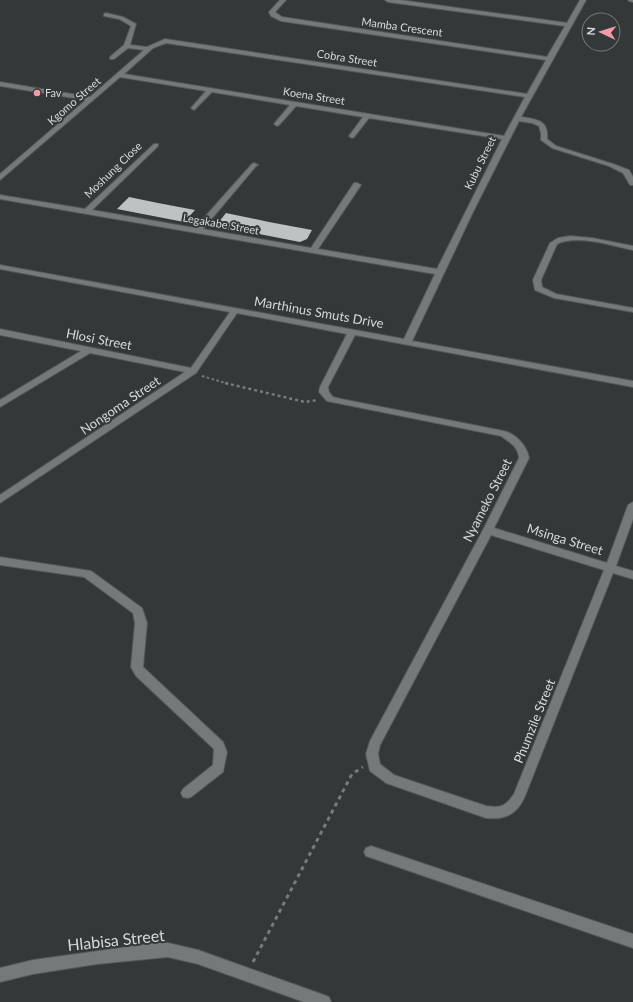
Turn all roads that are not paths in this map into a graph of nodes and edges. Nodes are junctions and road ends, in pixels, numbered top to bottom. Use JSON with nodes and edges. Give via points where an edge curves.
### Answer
{"nodes":[{"id":1,"x":283,"y":0,"type":"edge"},
{"id":2,"x":388,"y":0,"type":"edge"},
{"id":3,"x":583,"y":0,"type":"edge"},
{"id":4,"x":106,"y":15,"type":"dead end"},
{"id":5,"x":568,"y":25,"type":"junction"},
{"id":6,"x":162,"y":42,"type":"joint"},
{"id":7,"x":127,"y":46,"type":"junction"},
{"id":8,"x":148,"y":49,"type":"junction"},
{"id":9,"x":112,"y":58,"type":"dead end"},
{"id":10,"x":549,"y":59,"type":"junction"},
{"id":11,"x":118,"y":75,"type":"junction"},
{"id":12,"x":0,"y":84,"type":"edge"},
{"id":13,"x":211,"y":90,"type":"junction"},
{"id":14,"x":529,"y":96,"type":"junction"},
{"id":15,"x":91,"y":99,"type":"junction"},
{"id":16,"x":295,"y":103,"type":"junction"},
{"id":17,"x":194,"y":108,"type":"dead end"},
{"id":18,"x":368,"y":115,"type":"junction"},
{"id":19,"x":516,"y":119,"type":"junction"},
{"id":20,"x":277,"y":124,"type":"dead end"},
{"id":21,"x":352,"y":136,"type":"dead end"},
{"id":22,"x":506,"y":138,"type":"junction"},
{"id":23,"x":156,"y":145,"type":"dead end"},
{"id":24,"x":254,"y":165,"type":"dead end"},
{"id":25,"x":0,"y":178,"type":"edge"},
{"id":26,"x":633,"y":183,"type":"edge"},
{"id":27,"x":357,"y":185,"type":"dead end"},
{"id":28,"x":0,"y":197,"type":"edge"},
{"id":29,"x":86,"y":212,"type":"junction"},
{"id":30,"x":197,"y":230,"type":"junction"},
{"id":31,"x":633,"y":248,"type":"edge"},
{"id":32,"x":313,"y":250,"type":"junction"},
{"id":33,"x":0,"y":267,"type":"edge"},
{"id":34,"x":439,"y":272,"type":"junction"},
{"id":35,"x":235,"y":310,"type":"junction"},
{"id":36,"x":633,"y":310,"type":"edge"},
{"id":37,"x":0,"y":332,"type":"edge"},
{"id":38,"x":352,"y":332,"type":"junction"},
{"id":39,"x":407,"y":342,"type":"junction"},
{"id":40,"x":88,"y":350,"type":"junction"},
{"id":41,"x":192,"y":372,"type":"junction"},
{"id":42,"x":633,"y":384,"type":"edge"},
{"id":43,"x":0,"y":404,"type":"edge"},
{"id":44,"x":0,"y":500,"type":"edge"},
{"id":45,"x":633,"y":505,"type":"edge"},
{"id":46,"x":488,"y":530,"type":"junction"},
{"id":47,"x":0,"y":561,"type":"edge"},
{"id":48,"x":610,"y":568,"type":"junction"},
{"id":49,"x":633,"y":575,"type":"edge"},
{"id":50,"x":373,"y":764,"type":"joint"},
{"id":51,"x":187,"y":793,"type":"dead end"},
{"id":52,"x":371,"y":852,"type":"dead end"},
{"id":53,"x":633,"y":941,"type":"edge"},
{"id":54,"x":0,"y":976,"type":"edge"},
{"id":55,"x":323,"y":1002,"type":"edge"}],
"edges":[{"from":1,"to":10,"type":"street","name":"Mamba Crescent","via":[[272,12],[281,19]]},
{"from":2,"to":5,"type":"street","name":"Mamba Crescent"},
{"from":3,"to":5,"type":"street","name":"Kubu Street"},
{"from":4,"to":7,"type":"street","via":[[121,18],[134,25]]},
{"from":5,"to":10,"type":"street","name":"Kubu Street"},
{"from":6,"to":8,"type":"street","name":"Kgomo Street"},
{"from":6,"to":14,"type":"street","name":"Cobra Street","via":[[177,42]]},
{"from":7,"to":8,"type":"street"},
{"from":7,"to":9,"type":"street"},
{"from":8,"to":11,"type":"street","name":"Kgomo Street"},
{"from":10,"to":14,"type":"street","name":"Kubu Street"},
{"from":11,"to":13,"type":"street","name":"Koena Street"},
{"from":11,"to":15,"type":"street","name":"Kgomo Street"},
{"from":12,"to":15,"type":"street"},
{"from":13,"to":16,"type":"street","name":"Koena Street"},
{"from":13,"to":17,"type":"street"},
{"from":14,"to":19,"type":"street","name":"Kubu Street"},
{"from":15,"to":25,"type":"street","name":"Kgomo Street"},
{"from":16,"to":18,"type":"street","name":"Koena Street"},
{"from":16,"to":20,"type":"street"},
{"from":18,"to":21,"type":"street"},
{"from":18,"to":22,"type":"street","name":"Koena Street"},
{"from":19,"to":22,"type":"street","name":"Kubu Street"},
{"from":19,"to":26,"type":"street","via":[[538,122],[543,126],[544,140],[554,147],[611,165],[626,172]]},
{"from":22,"to":34,"type":"street","name":"Kubu Street"},
{"from":23,"to":29,"type":"street","name":"Moshung Close"},
{"from":24,"to":30,"type":"street"},
{"from":27,"to":32,"type":"street"},
{"from":28,"to":29,"type":"street","name":"Legakabe Street"},
{"from":29,"to":30,"type":"street","name":"Legakabe Street"},
{"from":30,"to":32,"type":"street","name":"Legakabe Street"},
{"from":31,"to":36,"type":"street","via":[[578,238],[559,240],[554,243],[537,280],[541,290],[554,296]]},
{"from":32,"to":34,"type":"street","name":"Legakabe Street"},
{"from":33,"to":35,"type":"street","name":"Marthinus Smuts Drive"},
{"from":34,"to":39,"type":"street","name":"Kubu Street"},
{"from":35,"to":38,"type":"street","name":"Marthinus Smuts Drive"},
{"from":35,"to":41,"type":"street","name":"Nongoma Street"},
{"from":37,"to":40,"type":"street","name":"Hlosi Street"},
{"from":38,"to":39,"type":"street","name":"Marthinus Smuts Drive"},
{"from":38,"to":46,"type":"street","name":"Nyameko Street","via":[[324,387],[324,392],[330,399],[504,434],[523,451],[524,458]]},
{"from":39,"to":42,"type":"street","name":"Marthinus Smuts Drive"},
{"from":40,"to":41,"type":"street","name":"Hlosi Street"},
{"from":40,"to":43,"type":"street"},
{"from":41,"to":44,"type":"street","name":"Nongoma Street"},
{"from":45,"to":48,"type":"street","name":"Phumzile Street"},
{"from":46,"to":48,"type":"street","name":"Msinga Street"},
{"from":46,"to":50,"type":"street","name":"Nyameko Street","via":[[374,745]]},
{"from":47,"to":51,"type":"street","via":[[87,574],[138,611],[141,623],[137,667],[140,673],[219,746],[222,752],[219,768]]},
{"from":48,"to":49,"type":"street","name":"Msinga Street"},
{"from":48,"to":50,"type":"street","name":"Phumzile Street","via":[[519,796],[509,810],[502,813],[486,812],[390,779]]},
{"from":52,"to":53,"type":"street"},
{"from":54,"to":55,"type":"street","name":"Hlabisa Street","via":[[32,967],[156,950],[198,958]]}]}
